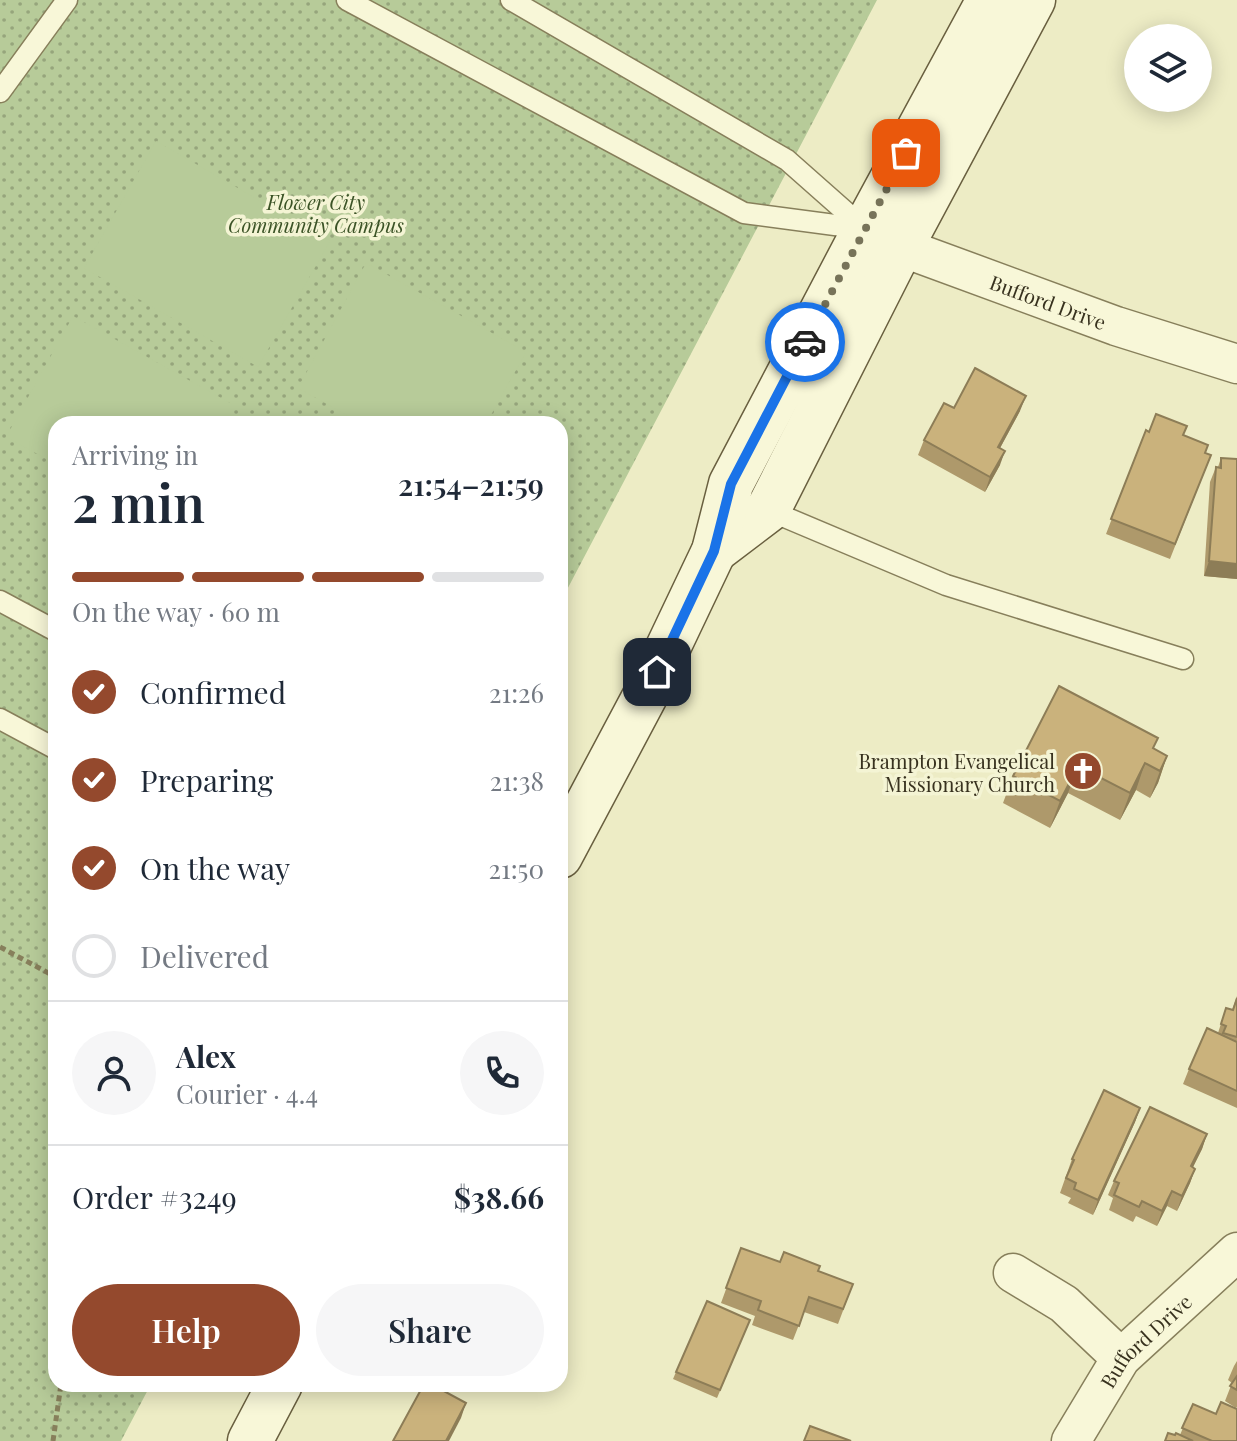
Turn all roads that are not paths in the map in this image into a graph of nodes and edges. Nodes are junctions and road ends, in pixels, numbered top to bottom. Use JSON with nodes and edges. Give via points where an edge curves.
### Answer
{"nodes":[{"id":1,"x":67,"y":0,"type":"edge"},
{"id":2,"x":347,"y":0,"type":"edge"},
{"id":3,"x":511,"y":0,"type":"edge"},
{"id":4,"x":989,"y":0,"type":"edge"},
{"id":5,"x":1033,"y":0,"type":"edge"},
{"id":6,"x":0,"y":92,"type":"edge"},
{"id":7,"x":883,"y":238,"type":"junction"},
{"id":8,"x":1237,"y":364,"type":"edge"},
{"id":9,"x":768,"y":510,"type":"junction"},
{"id":10,"x":714,"y":551,"type":"junction"},
{"id":11,"x":0,"y":601,"type":"edge"},
{"id":12,"x":48,"y":627,"type":"edge"},
{"id":13,"x":1183,"y":659,"type":"dead end"},
{"id":14,"x":0,"y":719,"type":"edge"},
{"id":15,"x":48,"y":745,"type":"edge"},
{"id":16,"x":568,"y":841,"type":"edge"},
{"id":17,"x":1237,"y":1252,"type":"edge"},
{"id":18,"x":1013,"y":1273,"type":"dead end"},
{"id":19,"x":1121,"y":1358,"type":"junction"},
{"id":20,"x":276,"y":1392,"type":"edge"},
{"id":21,"x":250,"y":1441,"type":"edge"},
{"id":22,"x":1071,"y":1441,"type":"edge"}],
"edges":[{"from":1,"to":6,"type":"lane"},
{"from":2,"to":7,"type":"lane","via":[[744,213]]},
{"from":3,"to":7,"type":"lane","via":[[787,160]]},
{"from":4,"to":7,"type":"main road"},
{"from":5,"to":7,"type":"main road"},
{"from":7,"to":8,"type":"street","name":"Bufford Drive","via":[[1116,326]]},
{"from":7,"to":9,"type":"main road"},
{"from":7,"to":10,"type":"main road","via":[[731,484]]},
{"from":9,"to":10,"type":"main road"},
{"from":9,"to":13,"type":"lane","via":[[946,585]]},
{"from":10,"to":16,"type":"main road"},
{"from":11,"to":12,"type":"lane"},
{"from":14,"to":15,"type":"lane"},
{"from":17,"to":19,"type":"street","name":"Bufford Drive"},
{"from":18,"to":19,"type":"street","via":[[1064,1304]]},
{"from":19,"to":22,"type":"street","name":"Bufford Drive"},
{"from":20,"to":21,"type":"main road"}]}
